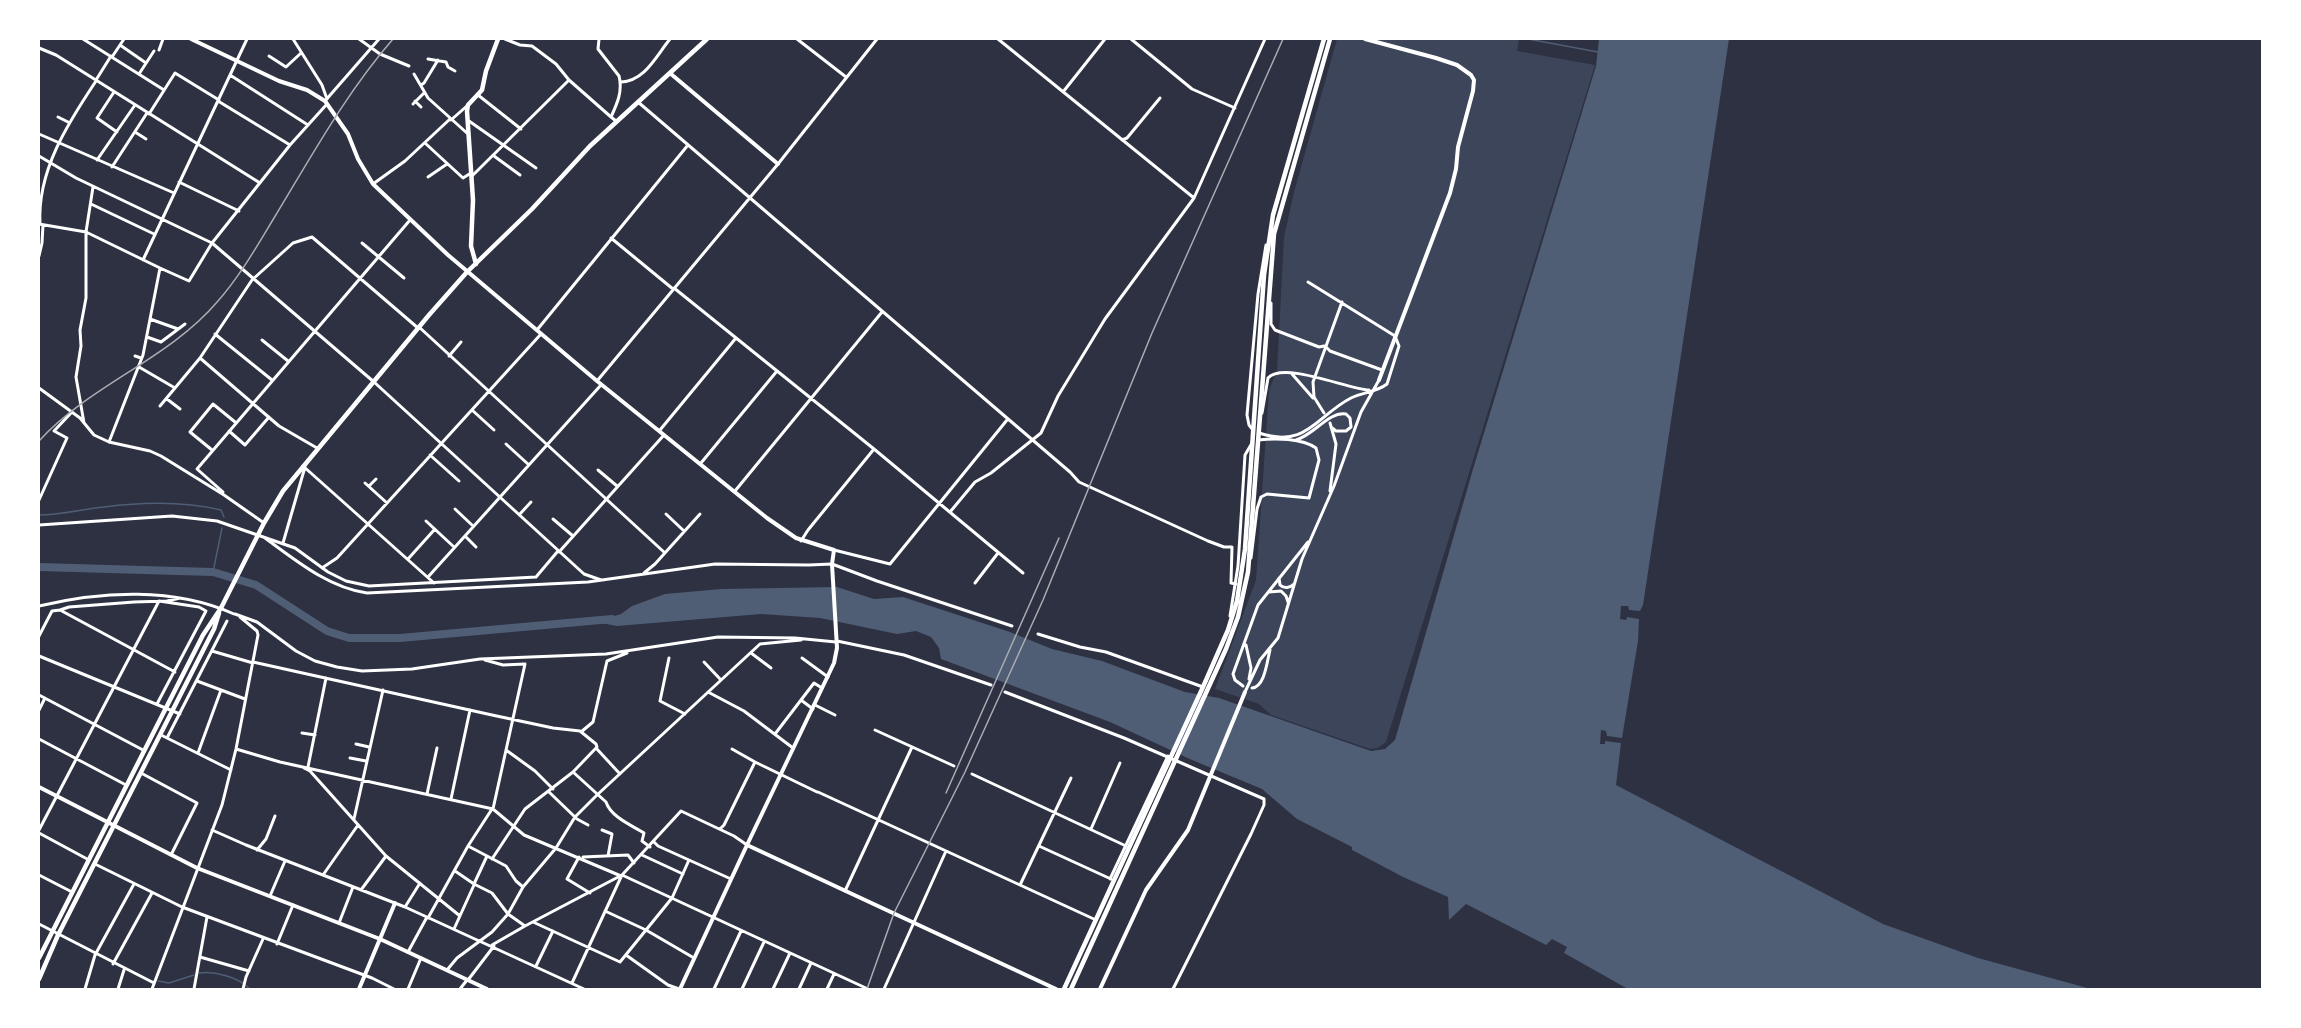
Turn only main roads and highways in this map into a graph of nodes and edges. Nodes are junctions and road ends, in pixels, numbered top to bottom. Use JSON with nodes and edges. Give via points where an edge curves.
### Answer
{"nodes":[{"id":1,"x":498,"y":39,"type":"edge"},
{"id":2,"x":1324,"y":39,"type":"edge"},
{"id":3,"x":1330,"y":39,"type":"edge"},
{"id":4,"x":704,"y":40,"type":"edge"},
{"id":5,"x":476,"y":264,"type":"junction"},
{"id":6,"x":221,"y":608,"type":"junction"},
{"id":7,"x":1204,"y":689,"type":"junction"},
{"id":8,"x":1172,"y":757,"type":"junction"},
{"id":9,"x":55,"y":933,"type":"junction"},
{"id":10,"x":39,"y":958,"type":"edge"},
{"id":11,"x":39,"y":979,"type":"edge"},
{"id":12,"x":1064,"y":989,"type":"edge"},
{"id":13,"x":1071,"y":989,"type":"edge"}],
"edges":[{"from":1,"to":5,"type":"main road","via":[[478,95],[468,105],[471,246]]},
{"from":2,"to":7,"type":"main road","via":[[1269,234],[1243,567],[1237,601]]},
{"from":3,"to":7,"type":"main road","via":[[1278,216],[1270,275],[1248,572],[1238,617]]},
{"from":4,"to":5,"type":"main road","via":[[583,153]]},
{"from":5,"to":6,"type":"main road","via":[[418,328],[277,500]]},
{"from":6,"to":9,"type":"main road","via":[[203,635],[107,822]]},
{"from":6,"to":9,"type":"main road","via":[[161,735]]},
{"from":7,"to":8,"type":"main road"},
{"from":8,"to":12,"type":"main road"},
{"from":8,"to":13,"type":"main road"},
{"from":9,"to":10,"type":"main road"},
{"from":9,"to":11,"type":"main road"}]}
